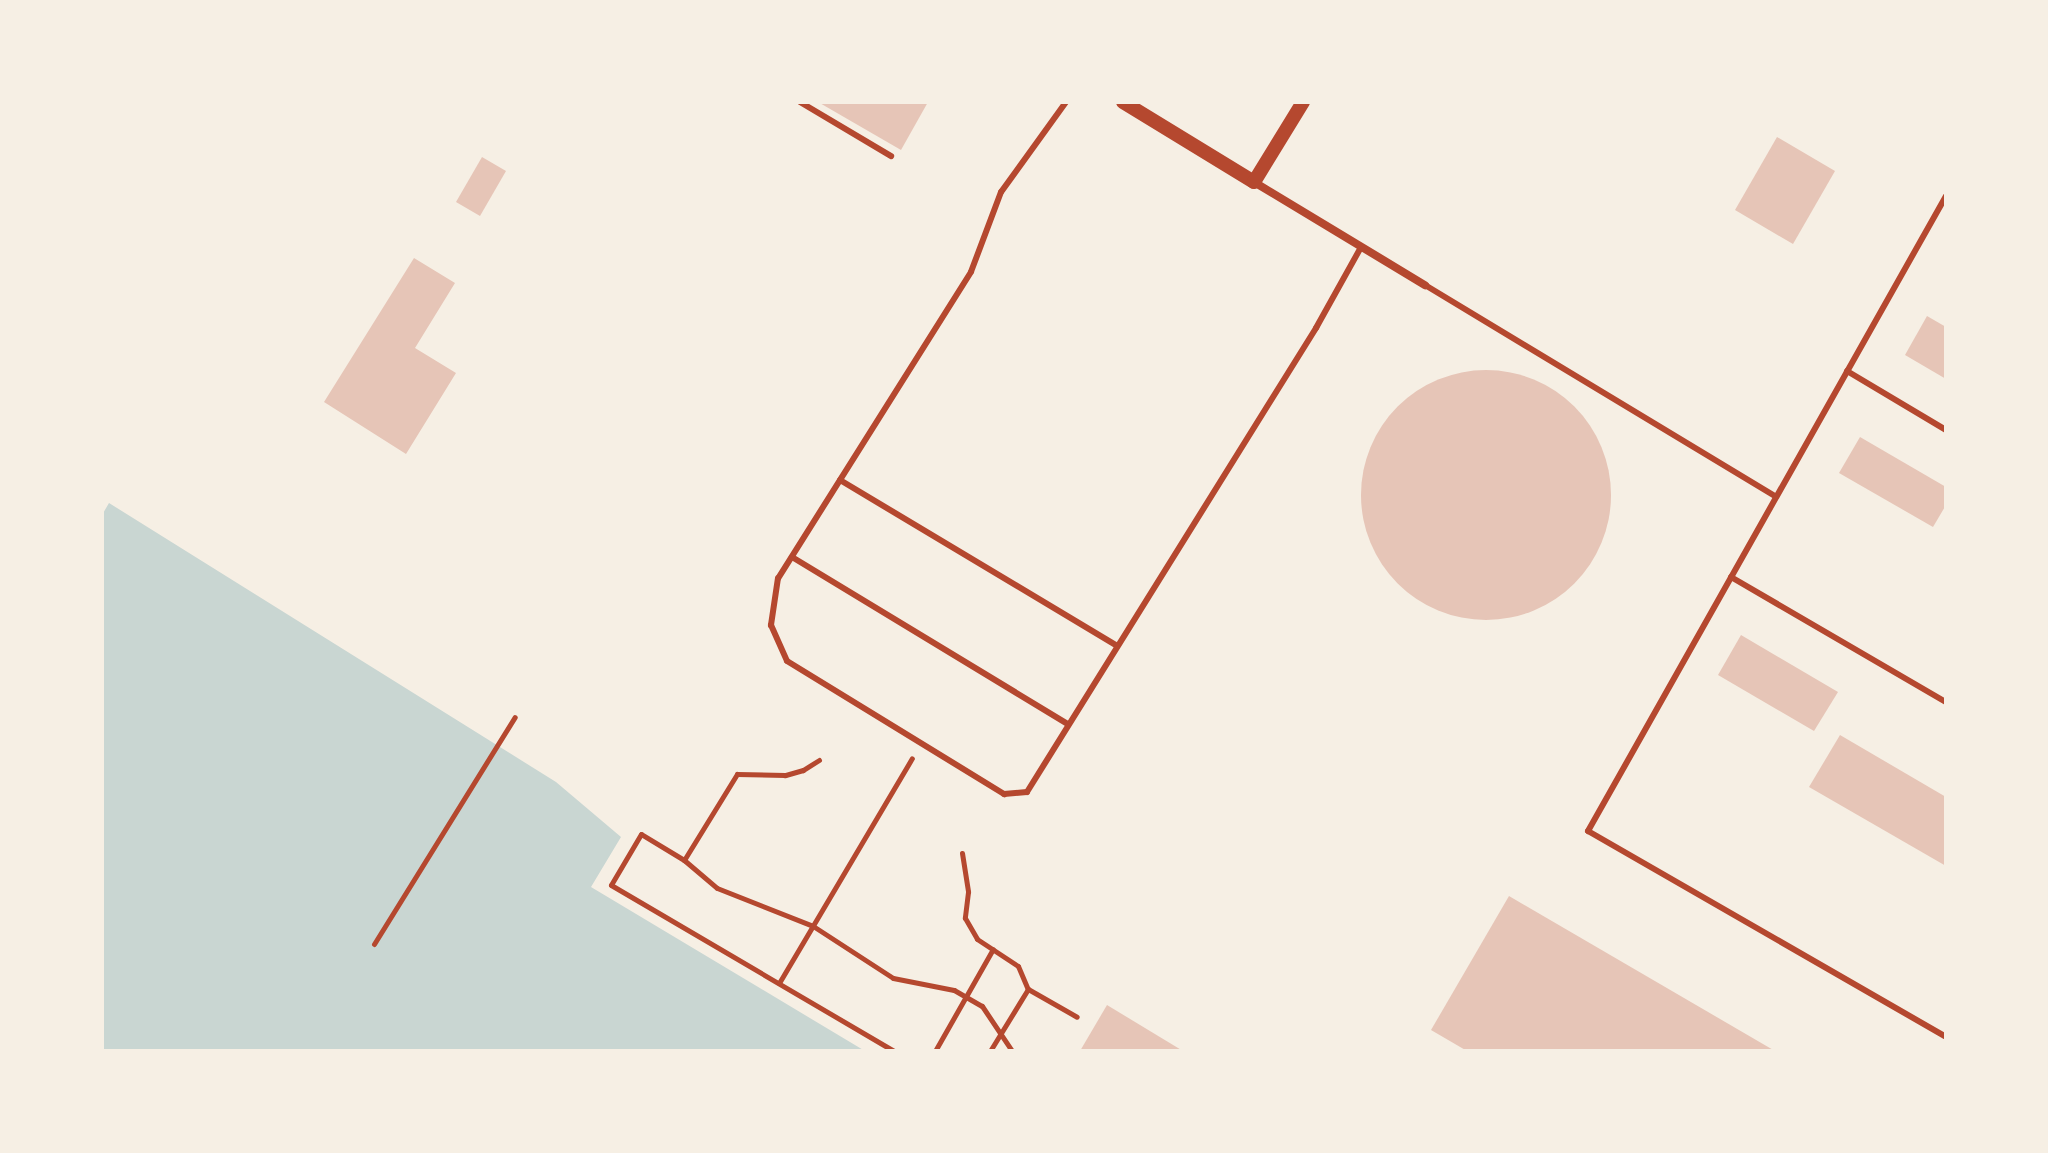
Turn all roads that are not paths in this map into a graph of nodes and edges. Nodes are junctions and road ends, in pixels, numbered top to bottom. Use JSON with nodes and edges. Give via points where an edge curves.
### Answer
{"nodes":[{"id":1,"x":800,"y":102,"type":"edge"},
{"id":2,"x":1066,"y":102,"type":"edge"},
{"id":3,"x":1123,"y":102,"type":"edge"},
{"id":4,"x":1303,"y":102,"type":"edge"},
{"id":5,"x":891,"y":156,"type":"dead end"},
{"id":6,"x":1254,"y":182,"type":"junction"},
{"id":7,"x":1946,"y":196,"type":"edge"},
{"id":8,"x":1361,"y":247,"type":"junction"},
{"id":9,"x":1425,"y":285,"type":"joint"},
{"id":10,"x":1847,"y":371,"type":"junction"},
{"id":11,"x":1946,"y":430,"type":"edge"},
{"id":12,"x":840,"y":480,"type":"junction"},
{"id":13,"x":1776,"y":497,"type":"junction"},
{"id":14,"x":792,"y":557,"type":"junction"},
{"id":15,"x":1731,"y":577,"type":"junction"},
{"id":16,"x":1117,"y":646,"type":"junction"},
{"id":17,"x":1946,"y":702,"type":"edge"},
{"id":18,"x":1068,"y":724,"type":"junction"},
{"id":19,"x":1946,"y":1037,"type":"edge"}],
"edges":[{"from":1,"to":5,"type":"lane"},
{"from":2,"to":12,"type":"lane","via":[[1001,192],[971,272]]},
{"from":3,"to":6,"type":"street"},
{"from":4,"to":6,"type":"street"},
{"from":6,"to":8,"type":"street"},
{"from":7,"to":10,"type":"lane"},
{"from":8,"to":9,"type":"street"},
{"from":8,"to":16,"type":"lane"},
{"from":9,"to":13,"type":"lane"},
{"from":10,"to":11,"type":"lane"},
{"from":10,"to":13,"type":"lane"},
{"from":12,"to":14,"type":"lane"},
{"from":12,"to":16,"type":"lane"},
{"from":13,"to":15,"type":"lane"},
{"from":14,"to":18,"type":"lane"},
{"from":14,"to":18,"type":"lane","via":[[778,578],[771,625],[787,661],[1004,794],[1027,792]]},
{"from":15,"to":17,"type":"lane"},
{"from":15,"to":19,"type":"lane","via":[[1588,831]]},
{"from":16,"to":18,"type":"lane"}]}
